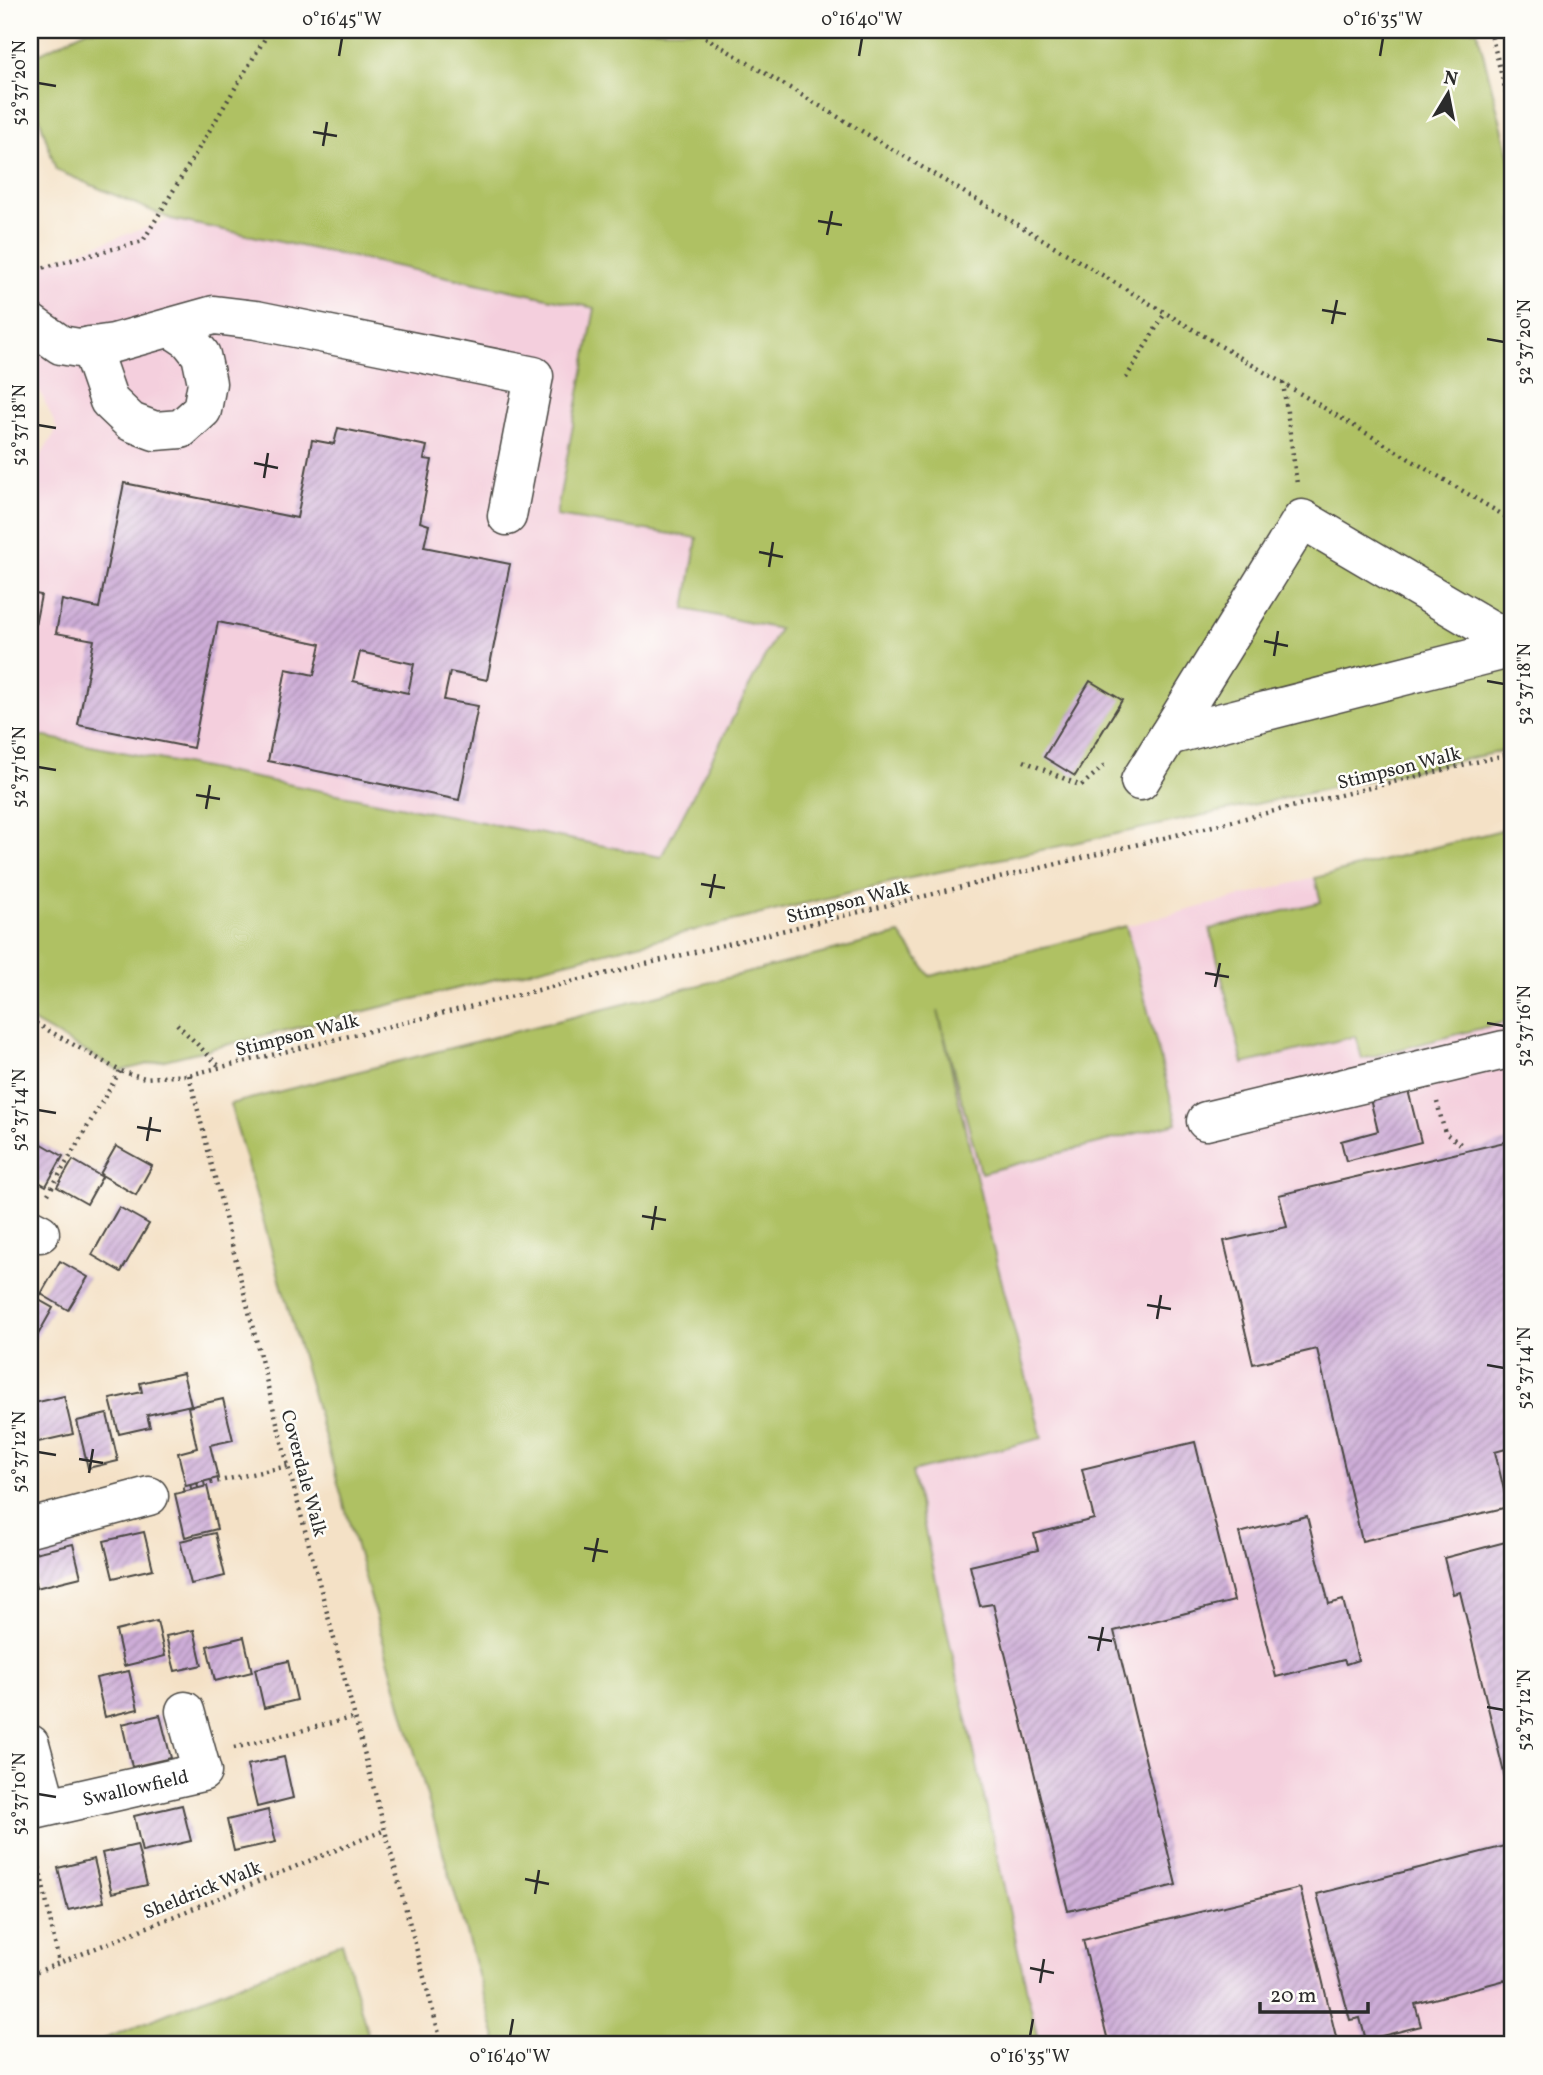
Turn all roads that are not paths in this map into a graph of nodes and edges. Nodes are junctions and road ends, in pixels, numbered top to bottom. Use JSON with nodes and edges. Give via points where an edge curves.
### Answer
{"nodes":[{"id":1,"x":30,"y":323,"type":"edge"},
{"id":2,"x":171,"y":328,"type":"junction"},
{"id":3,"x":90,"y":346,"type":"junction"},
{"id":4,"x":506,"y":516,"type":"dead end"},
{"id":5,"x":1513,"y":645,"type":"edge"},
{"id":6,"x":1168,"y":736,"type":"junction"},
{"id":7,"x":1139,"y":781,"type":"road end"},
{"id":8,"x":1513,"y":1051,"type":"edge"},
{"id":9,"x":1206,"y":1121,"type":"dead end"},
{"id":10,"x":149,"y":1496,"type":"road end"},
{"id":11,"x":30,"y":1528,"type":"edge"},
{"id":12,"x":184,"y":1711,"type":"dead end"},
{"id":13,"x":30,"y":1744,"type":"edge"},
{"id":14,"x":37,"y":1817,"type":"edge"}],
"edges":[{"from":1,"to":3,"type":"street","via":[[61,345]]},
{"from":2,"to":3,"type":"street"},
{"from":2,"to":3,"type":"street","via":[[201,355],[206,383],[202,410],[181,429],[155,431],[131,422],[109,401]]},
{"from":2,"to":4,"type":"street","via":[[215,314],[534,376]]},
{"from":5,"to":6,"type":"street"},
{"from":5,"to":6,"type":"street","via":[[1302,519]]},
{"from":6,"to":7,"type":"street"},
{"from":8,"to":9,"type":"street","via":[[1427,1067]]},
{"from":10,"to":11,"type":"street"},
{"from":12,"to":14,"type":"street","name":"Swallowfield","via":[[202,1772]]},
{"from":13,"to":14,"type":"street"}]}
